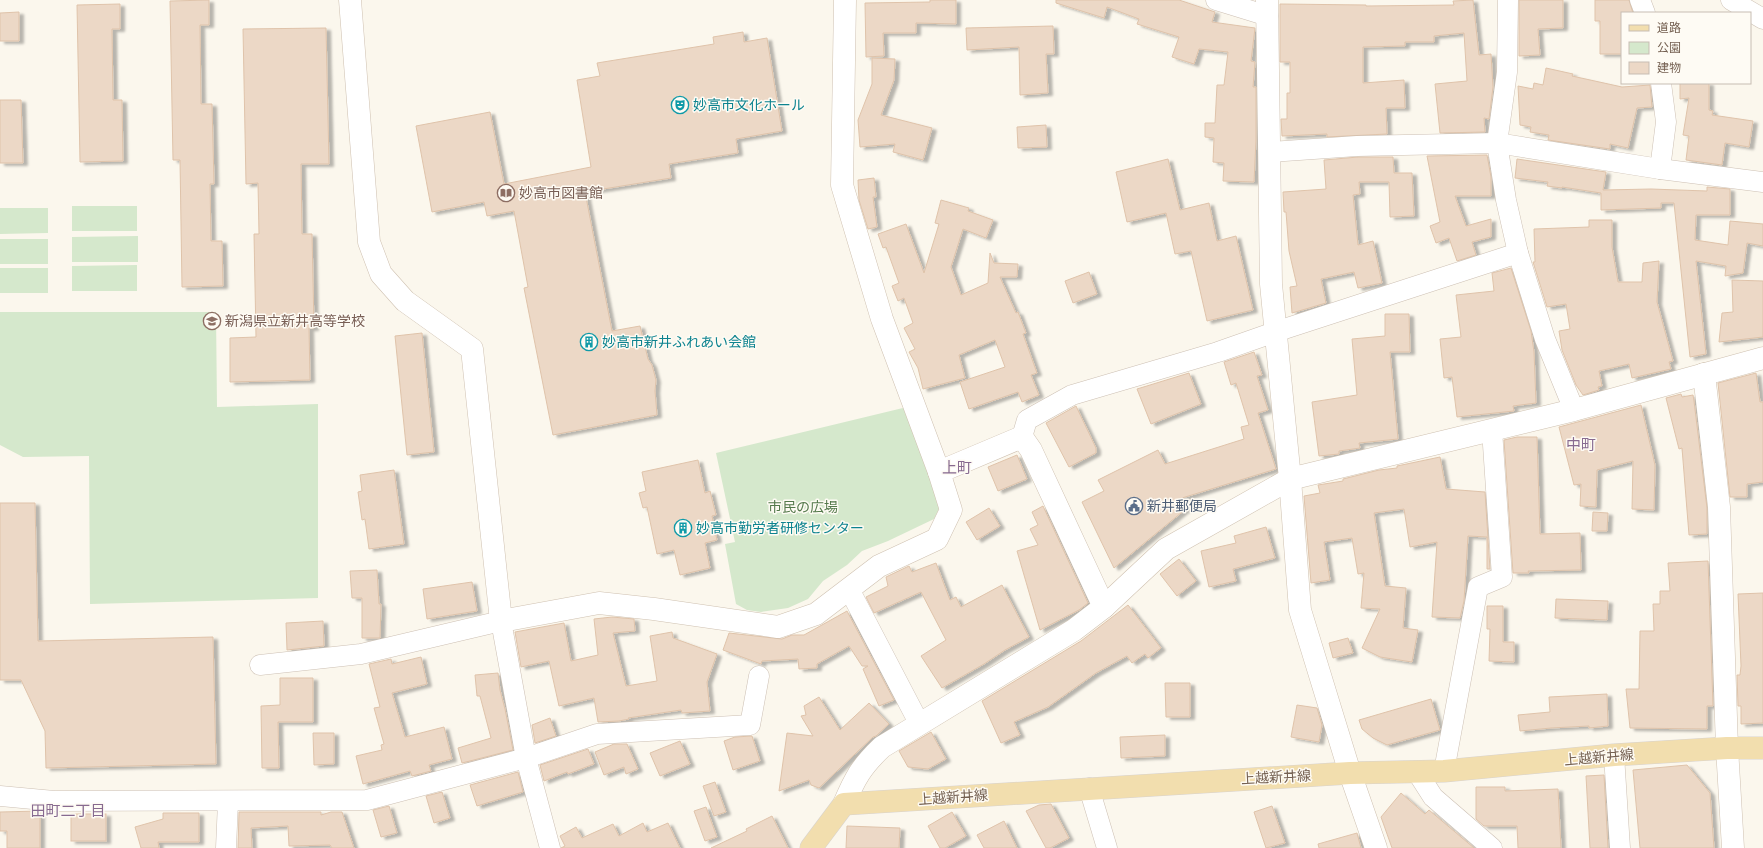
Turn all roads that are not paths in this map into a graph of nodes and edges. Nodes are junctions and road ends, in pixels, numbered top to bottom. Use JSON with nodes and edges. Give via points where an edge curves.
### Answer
{"nodes":[{"id":1,"x":350,"y":0,"type":"edge"},
{"id":2,"x":845,"y":0,"type":"edge"},
{"id":3,"x":1216,"y":0,"type":"edge"},
{"id":4,"x":1508,"y":0,"type":"edge"},
{"id":5,"x":1640,"y":0,"type":"edge"},
{"id":6,"x":1732,"y":0,"type":"edge"},
{"id":7,"x":1267,"y":8,"type":"edge"},
{"id":8,"x":1645,"y":12,"type":"edge"},
{"id":9,"x":1763,"y":19,"type":"edge"},
{"id":10,"x":1661,"y":84,"type":"edge"},
{"id":11,"x":1497,"y":143,"type":"junction"},
{"id":12,"x":1270,"y":152,"type":"junction"},
{"id":13,"x":1660,"y":169,"type":"junction"},
{"id":14,"x":1763,"y":182,"type":"edge"},
{"id":15,"x":1518,"y":253,"type":"junction"},
{"id":16,"x":1275,"y":332,"type":"junction"},
{"id":17,"x":1763,"y":358,"type":"edge"},
{"id":18,"x":1704,"y":374,"type":"junction"},
{"id":19,"x":1574,"y":410,"type":"junction"},
{"id":20,"x":1492,"y":430,"type":"junction"},
{"id":21,"x":1022,"y":436,"type":"junction"},
{"id":22,"x":939,"y":472,"type":"junction"},
{"id":23,"x":1290,"y":479,"type":"junction"},
{"id":24,"x":849,"y":589,"type":"junction"},
{"id":25,"x":1104,"y":607,"type":"junction"},
{"id":26,"x":501,"y":621,"type":"junction"},
{"id":27,"x":260,"y":665,"type":"dead end"},
{"id":28,"x":759,"y":676,"type":"dead end"},
{"id":29,"x":919,"y":724,"type":"junction"},
{"id":30,"x":1728,"y":748,"type":"junction"},
{"id":31,"x":1763,"y":748,"type":"edge"},
{"id":32,"x":1614,"y":755,"type":"junction"},
{"id":33,"x":526,"y":758,"type":"junction"},
{"id":34,"x":1444,"y":771,"type":"junction"},
{"id":35,"x":1417,"y":772,"type":"junction"},
{"id":36,"x":1350,"y":773,"type":"junction"},
{"id":37,"x":1089,"y":788,"type":"junction"},
{"id":38,"x":0,"y":796,"type":"edge"},
{"id":39,"x":228,"y":802,"type":"junction"},
{"id":40,"x":844,"y":804,"type":"junction"},
{"id":41,"x":1106,"y":847,"type":"edge"},
{"id":42,"x":226,"y":848,"type":"edge"},
{"id":43,"x":550,"y":848,"type":"edge"},
{"id":44,"x":811,"y":848,"type":"edge"},
{"id":45,"x":1376,"y":848,"type":"edge"},
{"id":46,"x":1492,"y":848,"type":"edge"},
{"id":47,"x":1620,"y":848,"type":"edge"},
{"id":48,"x":1733,"y":848,"type":"edge"}],
"edges":[{"from":1,"to":26,"type":"street","via":[[369,242],[381,274],[405,301],[472,348]]},
{"from":2,"to":22,"type":"street","via":[[842,185],[882,319]]},
{"from":3,"to":7,"type":"street"},
{"from":4,"to":11,"type":"street","via":[[1507,72]]},
{"from":5,"to":8,"type":"street"},
{"from":6,"to":9,"type":"street"},
{"from":7,"to":12,"type":"street"},
{"from":10,"to":13,"type":"street","via":[[1666,122]]},
{"from":11,"to":12,"type":"street","via":[[1357,146]]},
{"from":11,"to":13,"type":"street"},
{"from":11,"to":15,"type":"street"},
{"from":12,"to":16,"type":"street","via":[[1271,284]]},
{"from":13,"to":14,"type":"street"},
{"from":15,"to":16,"type":"street"},
{"from":15,"to":19,"type":"street","via":[[1545,339]]},
{"from":16,"to":21,"type":"street","via":[[1210,354],[1072,394],[1027,420]]},
{"from":16,"to":23,"type":"street"},
{"from":17,"to":18,"type":"street"},
{"from":18,"to":19,"type":"street"},
{"from":18,"to":30,"type":"street","via":[[1720,507]]},
{"from":19,"to":20,"type":"street"},
{"from":20,"to":23,"type":"street"},
{"from":20,"to":34,"type":"street","via":[[1502,578],[1478,586]]},
{"from":21,"to":22,"type":"street"},
{"from":21,"to":25,"type":"street","via":[[1031,450]]},
{"from":22,"to":24,"type":"street","via":[[951,510],[937,539],[879,566]]},
{"from":23,"to":25,"type":"street","via":[[1166,549]]},
{"from":23,"to":36,"type":"street","via":[[1300,610]]},
{"from":24,"to":26,"type":"street","via":[[816,614],[778,627],[598,603]]},
{"from":24,"to":29,"type":"street"},
{"from":25,"to":29,"type":"street","via":[[1074,630]]},
{"from":26,"to":27,"type":"street","via":[[361,654]]},
{"from":26,"to":33,"type":"street"},
{"from":28,"to":33,"type":"street","via":[[750,725],[597,734]]},
{"from":29,"to":40,"type":"street","via":[[882,747],[868,761],[854,779]]},
{"from":30,"to":31,"type":"main road","name":"上越新井線"},
{"from":30,"to":32,"type":"main road","name":"上越新井線"},
{"from":30,"to":48,"type":"street"},
{"from":32,"to":34,"type":"main road","name":"上越新井線"},
{"from":32,"to":47,"type":"street"},
{"from":33,"to":39,"type":"street","via":[[366,800]]},
{"from":33,"to":43,"type":"street"},
{"from":34,"to":35,"type":"main road","name":"上越新井線"},
{"from":35,"to":36,"type":"main road","name":"上越新井線"},
{"from":35,"to":46,"type":"street","via":[[1433,797]]},
{"from":36,"to":37,"type":"main road","name":"上越新井線"},
{"from":36,"to":45,"type":"street"},
{"from":37,"to":40,"type":"main road","name":"上越新井線"},
{"from":37,"to":41,"type":"street"},
{"from":38,"to":39,"type":"street","via":[[54,801]]},
{"from":39,"to":42,"type":"street"},
{"from":40,"to":44,"type":"main road"}]}
